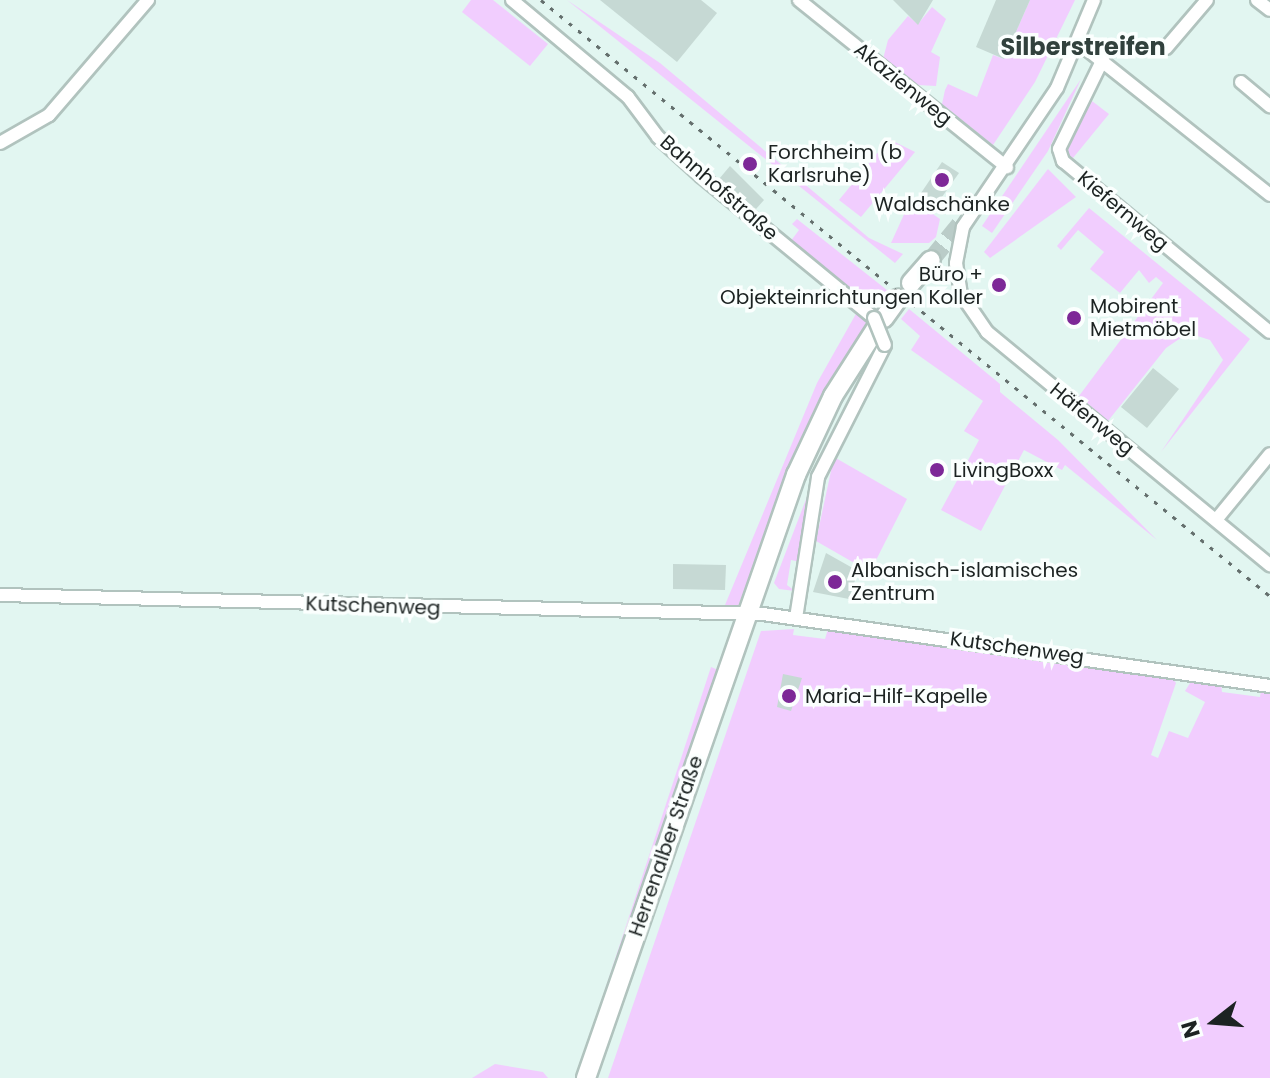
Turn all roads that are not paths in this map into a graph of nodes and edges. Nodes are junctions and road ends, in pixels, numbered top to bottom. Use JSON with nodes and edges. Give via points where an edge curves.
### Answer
{"nodes":[{"id":1,"x":148,"y":0,"type":"edge"},
{"id":2,"x":512,"y":0,"type":"edge"},
{"id":3,"x":799,"y":0,"type":"edge"},
{"id":4,"x":1094,"y":0,"type":"edge"},
{"id":5,"x":1207,"y":0,"type":"edge"},
{"id":6,"x":1257,"y":0,"type":"edge"},
{"id":7,"x":1270,"y":10,"type":"edge"},
{"id":8,"x":1083,"y":46,"type":"junction"},
{"id":9,"x":1166,"y":48,"type":"dead end"},
{"id":10,"x":1103,"y":59,"type":"junction"},
{"id":11,"x":1241,"y":82,"type":"dead end"},
{"id":12,"x":1267,"y":99,"type":"edge"},
{"id":13,"x":0,"y":143,"type":"edge"},
{"id":14,"x":1007,"y":167,"type":"junction"},
{"id":15,"x":1270,"y":195,"type":"edge"},
{"id":16,"x":931,"y":260,"type":"tunnel mouth"},
{"id":17,"x":911,"y":283,"type":"dead end"},
{"id":18,"x":898,"y":299,"type":"dead end"},
{"id":19,"x":880,"y":328,"type":"junction"},
{"id":20,"x":1270,"y":332,"type":"edge"},
{"id":21,"x":1270,"y":454,"type":"edge"},
{"id":22,"x":1216,"y":520,"type":"junction"},
{"id":23,"x":1270,"y":565,"type":"edge"},
{"id":24,"x":0,"y":595,"type":"edge"},
{"id":25,"x":755,"y":614,"type":"junction"},
{"id":26,"x":796,"y":618,"type":"junction"},
{"id":27,"x":1270,"y":686,"type":"edge"},
{"id":28,"x":586,"y":1078,"type":"edge"}],
"edges":[{"from":1,"to":13,"type":"street","via":[[49,115]]},
{"from":2,"to":19,"type":"street","name":"Bahnhofstraße","via":[[628,97],[658,137],[701,176]]},
{"from":3,"to":14,"type":"street","name":"Akazienweg"},
{"from":4,"to":8,"type":"street"},
{"from":5,"to":9,"type":"street"},
{"from":6,"to":7,"type":"street"},
{"from":8,"to":10,"type":"street"},
{"from":8,"to":14,"type":"street"},
{"from":10,"to":15,"type":"street"},
{"from":10,"to":20,"type":"street","name":"Kiefernweg","via":[[1059,149],[1063,161]]},
{"from":11,"to":12,"type":"street"},
{"from":14,"to":22,"type":"street","name":"Häfenweg","via":[[963,227],[957,248],[961,294],[987,332]]},
{"from":16,"to":17,"type":"main road"},
{"from":18,"to":19,"type":"main road","name":"Herrenalber Straße"},
{"from":19,"to":25,"type":"main road","name":"Herrenalber Straße","via":[[814,434]]},
{"from":19,"to":26,"type":"street","name":"Herrenalber Straße","via":[[818,477]]},
{"from":21,"to":22,"type":"street"},
{"from":22,"to":23,"type":"street","name":"Häfenweg"},
{"from":24,"to":25,"type":"street","name":"Kutschenweg"},
{"from":25,"to":26,"type":"street","name":"Kutschenweg"},
{"from":25,"to":28,"type":"main road","name":"Herrenalber Straße"},
{"from":26,"to":27,"type":"street","name":"Kutschenweg"}]}
